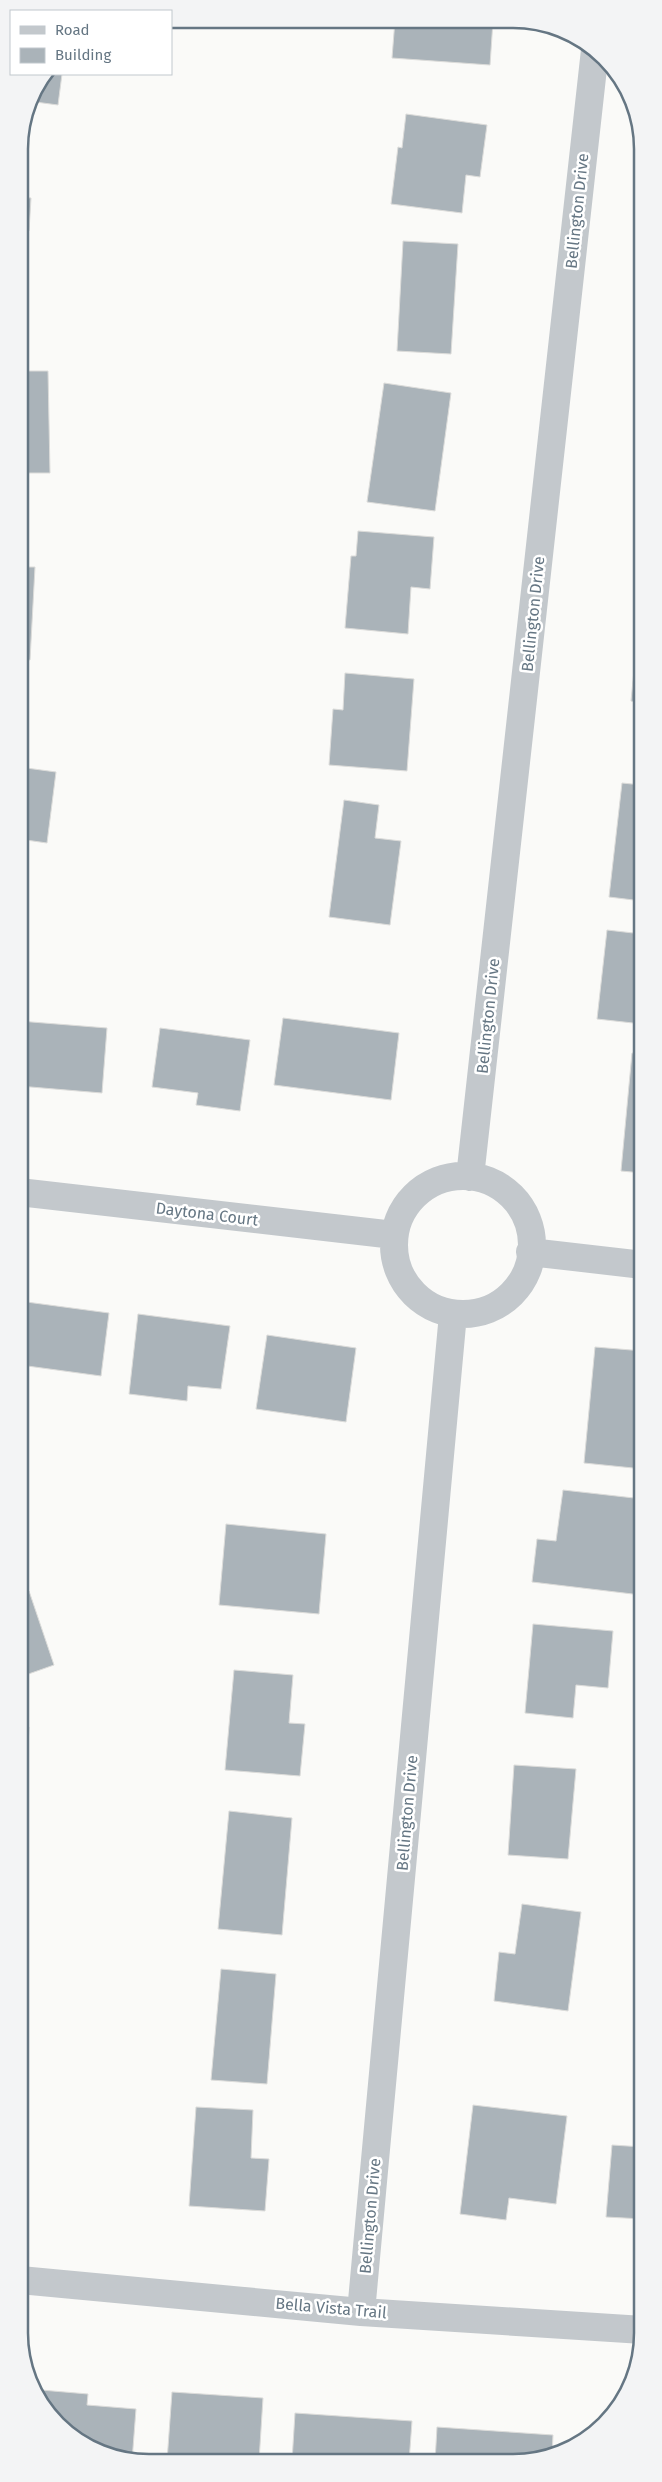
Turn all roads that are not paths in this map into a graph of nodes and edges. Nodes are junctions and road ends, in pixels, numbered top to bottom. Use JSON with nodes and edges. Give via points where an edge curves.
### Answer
{"nodes":[{"id":1,"x":594,"y":59,"type":"edge"},
{"id":2,"x":470,"y":1177,"type":"junction"},
{"id":3,"x":28,"y":1193,"type":"edge"},
{"id":4,"x":394,"y":1235,"type":"junction"},
{"id":5,"x":530,"y":1252,"type":"junction"},
{"id":6,"x":634,"y":1264,"type":"edge"},
{"id":7,"x":453,"y":1314,"type":"junction"},
{"id":8,"x":28,"y":2281,"type":"edge"},
{"id":9,"x":361,"y":2312,"type":"junction"},
{"id":10,"x":634,"y":2329,"type":"edge"}],
"edges":[{"from":1,"to":2,"type":"street","name":"Bellington Drive"},
{"from":2,"to":4,"type":"street","via":[[455,1176],[433,1183],[415,1196],[401,1214]]},
{"from":2,"to":5,"type":"street","via":[[499,1187],[516,1202],[528,1221],[532,1244]]},
{"from":3,"to":4,"type":"street","name":"Daytona Court"},
{"from":4,"to":7,"type":"street","via":[[394,1258],[402,1280],[417,1298],[436,1310]]},
{"from":5,"to":6,"type":"street"},
{"from":5,"to":7,"type":"street","via":[[529,1266],[518,1287],[502,1303],[481,1312]]},
{"from":7,"to":9,"type":"street","name":"Bellington Drive"},
{"from":8,"to":9,"type":"street","name":"Bella Vista Trail"},
{"from":9,"to":10,"type":"street","name":"Bella Vista Trail"}]}
